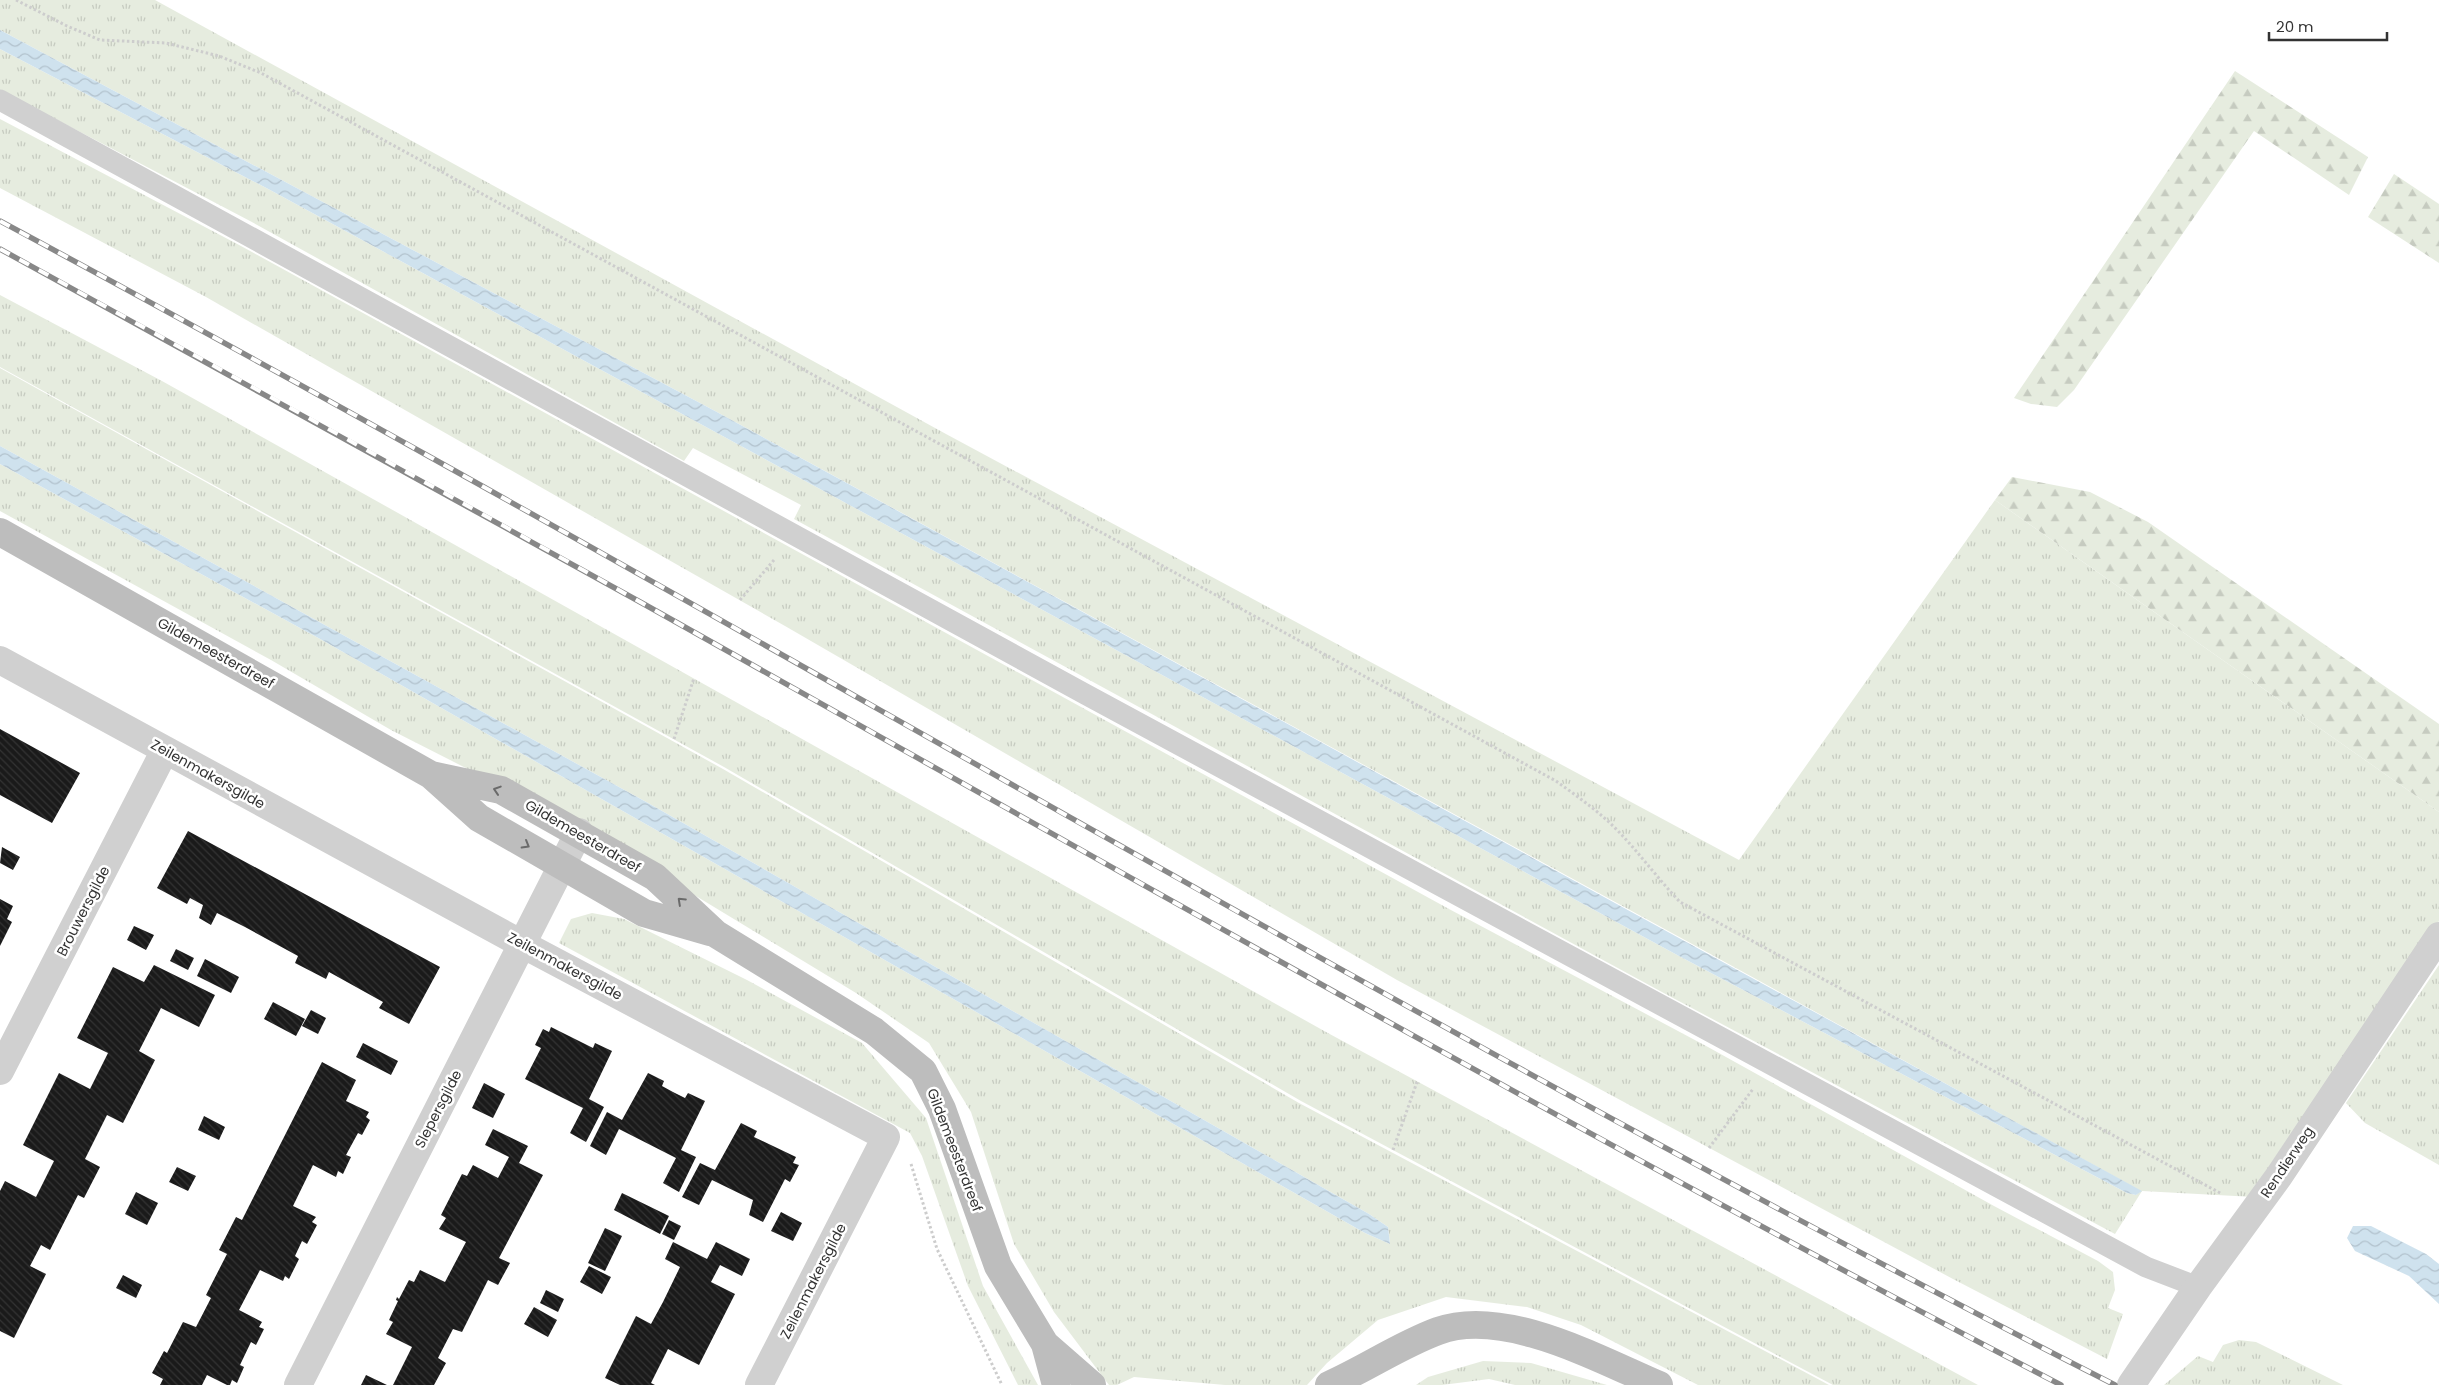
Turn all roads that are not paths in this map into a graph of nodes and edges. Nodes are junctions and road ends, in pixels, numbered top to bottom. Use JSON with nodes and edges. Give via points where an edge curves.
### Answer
{"nodes":[{"id":1,"x":0,"y":100,"type":"edge"},
{"id":2,"x":0,"y":532,"type":"edge"},
{"id":3,"x":0,"y":660,"type":"edge"},
{"id":4,"x":166,"y":750,"type":"junction"},
{"id":5,"x":431,"y":774,"type":"junction"},
{"id":6,"x":579,"y":832,"type":"junction"},
{"id":7,"x":561,"y":865,"type":"junction"},
{"id":8,"x":716,"y":934,"type":"junction"},
{"id":9,"x":2439,"y":936,"type":"edge"},
{"id":10,"x":522,"y":944,"type":"junction"},
{"id":11,"x":0,"y":1071,"type":"edge"},
{"id":12,"x":2198,"y":1287,"type":"junction"},
{"id":13,"x":1045,"y":1344,"type":"junction"},
{"id":14,"x":1353,"y":1379,"type":"edge"},
{"id":15,"x":298,"y":1385,"type":"edge"},
{"id":16,"x":759,"y":1385,"type":"edge"},
{"id":17,"x":1056,"y":1385,"type":"edge"},
{"id":18,"x":1092,"y":1385,"type":"edge"},
{"id":19,"x":1329,"y":1385,"type":"edge"},
{"id":20,"x":1659,"y":1385,"type":"edge"},
{"id":21,"x":2131,"y":1385,"type":"edge"}],
"edges":[{"from":1,"to":12,"type":"lane","via":[[1085,694],[1796,1078],[2146,1267]]},
{"from":2,"to":5,"type":"street","name":"Gildemeesterdreef"},
{"from":3,"to":4,"type":"street","name":"Zeilenmakersgilde"},
{"from":4,"to":10,"type":"street","name":"Zeilenmakersgilde"},
{"from":4,"to":11,"type":"street","name":"Brouwersgilde"},
{"from":6,"to":5,"type":"street","name":"Gildemeesterdreef","one_way":true,"via":[[501,790]]},
{"from":5,"to":7,"type":"street","name":"Gildemeesterdreef","one_way":true,"via":[[479,818]]},
{"from":6,"to":7,"type":"street","name":"Slepersgilde"},
{"from":8,"to":6,"type":"street","name":"Gildemeesterdreef","one_way":true,"via":[[655,877]]},
{"from":7,"to":8,"type":"street","name":"Gildemeesterdreef","via":[[644,913]]},
{"from":7,"to":10,"type":"street","name":"Slepersgilde"},
{"from":8,"to":13,"type":"street","name":"Gildemeesterdreef","via":[[874,1031],[923,1071],[942,1109],[998,1266]]},
{"from":9,"to":12,"type":"street","name":"Rendierweg","via":[[2253,1212]]},
{"from":10,"to":15,"type":"street","name":"Slepersgilde"},
{"from":10,"to":16,"type":"street","name":"Zeilenmakersgilde","via":[[886,1137]]},
{"from":12,"to":21,"type":"street","name":"Rendierweg"},
{"from":13,"to":17,"type":"street","name":"Gildemeesterdreef"},
{"from":13,"to":18,"type":"street","name":"Gildemeesterdreef"},
{"from":14,"to":19,"type":"street"},
{"from":14,"to":20,"type":"street","via":[[1396,1349],[1440,1330],[1484,1324],[1551,1338]]}]}
